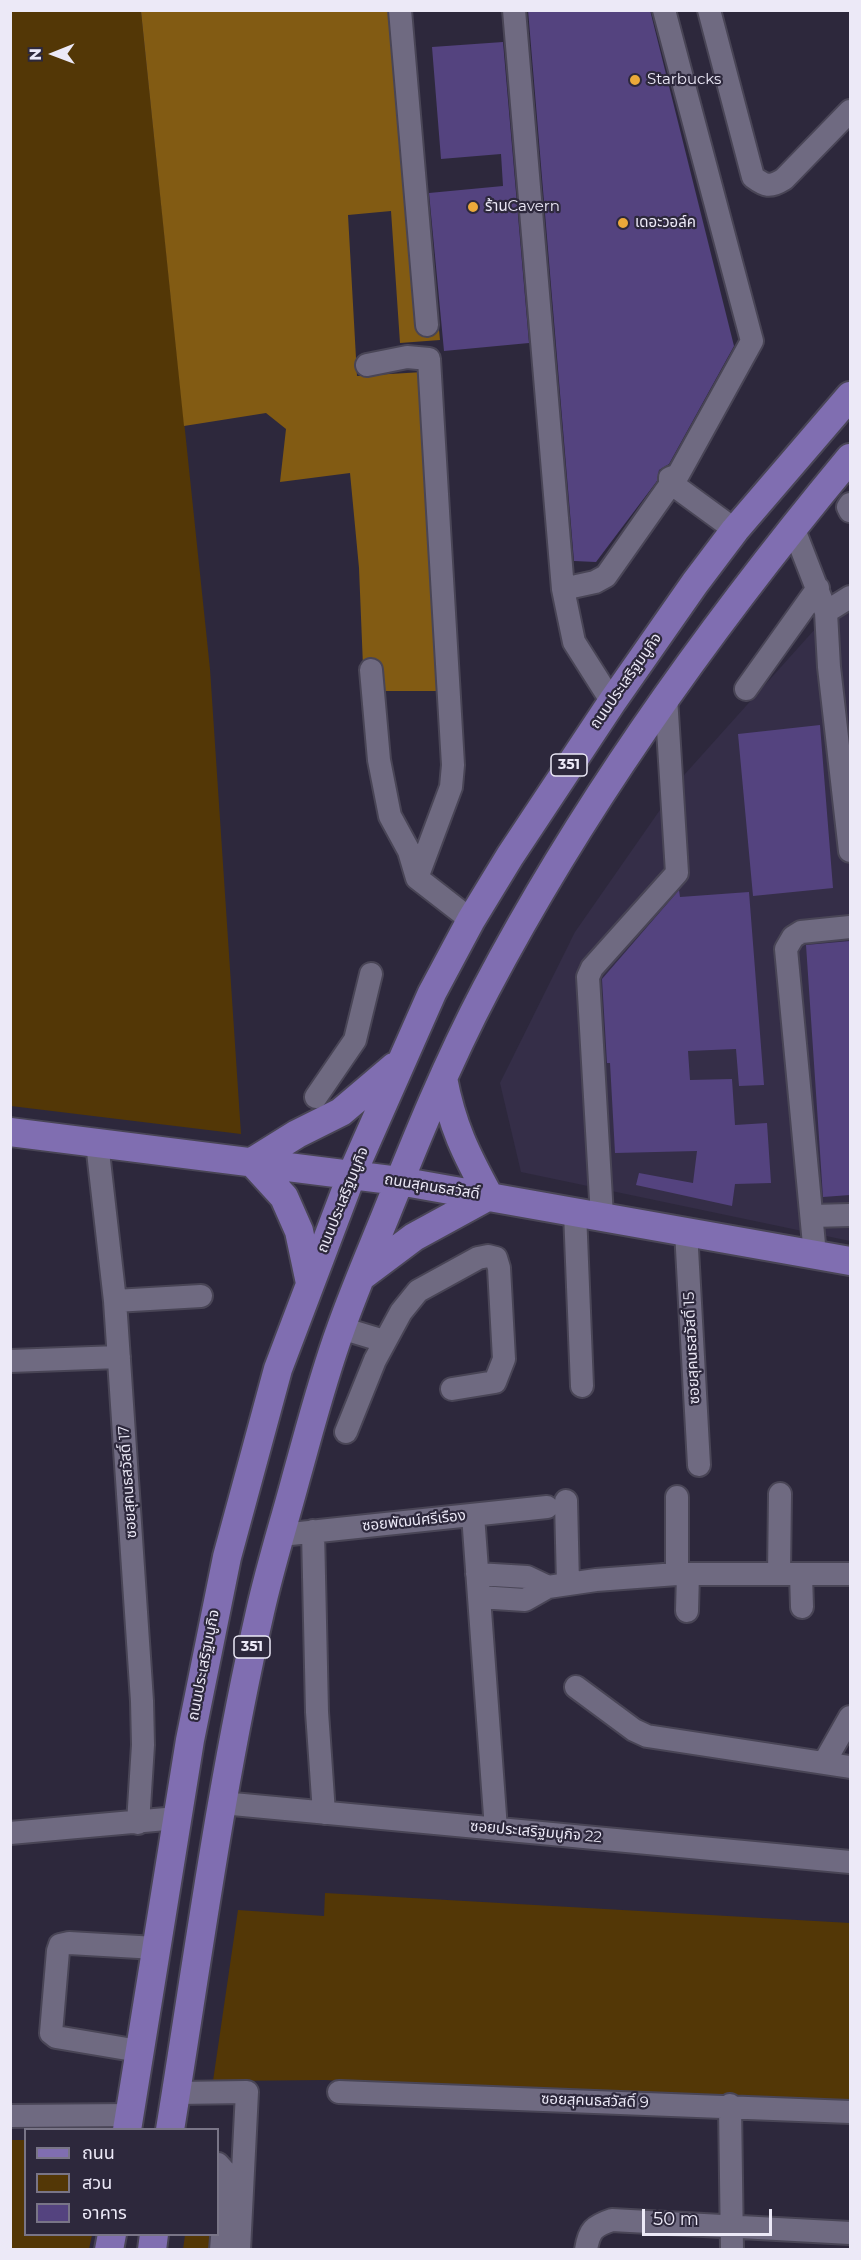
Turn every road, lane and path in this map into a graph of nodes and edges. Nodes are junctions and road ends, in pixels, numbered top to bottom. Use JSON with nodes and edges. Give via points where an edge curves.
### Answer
{"nodes":[{"id":1,"x":400,"y":10,"type":"edge"},
{"id":2,"x":514,"y":10,"type":"edge"},
{"id":3,"x":664,"y":10,"type":"edge"},
{"id":4,"x":709,"y":10,"type":"edge"},
{"id":5,"x":850,"y":111,"type":"edge"},
{"id":6,"x":427,"y":325,"type":"dead end"},
{"id":7,"x":368,"y":365,"type":"dead end"},
{"id":8,"x":850,"y":396,"type":"edge"},
{"id":9,"x":850,"y":458,"type":"edge"},
{"id":10,"x":675,"y":483,"type":"junction"},
{"id":11,"x":850,"y":504,"type":"edge"},
{"id":12,"x":850,"y":511,"type":"edge"},
{"id":13,"x":793,"y":527,"type":"junction"},
{"id":14,"x":735,"y":530,"type":"junction"},
{"id":15,"x":818,"y":588,"type":"junction"},
{"id":16,"x":563,"y":589,"type":"junction"},
{"id":17,"x":850,"y":597,"type":"edge"},
{"id":18,"x":826,"y":612,"type":"junction"},
{"id":19,"x":371,"y":670,"type":"dead end"},
{"id":20,"x":746,"y":689,"type":"dead end"},
{"id":21,"x":666,"y":697,"type":"junction"},
{"id":22,"x":612,"y":702,"type":"junction"},
{"id":23,"x":850,"y":851,"type":"edge"},
{"id":24,"x":417,"y":878,"type":"junction"},
{"id":25,"x":471,"y":920,"type":"junction"},
{"id":26,"x":850,"y":927,"type":"edge"},
{"id":27,"x":442,"y":972,"type":"junction"},
{"id":28,"x":371,"y":974,"type":"dead end"},
{"id":29,"x":484,"y":992,"type":"junction"},
{"id":30,"x":400,"y":1061,"type":"junction"},
{"id":31,"x":442,"y":1078,"type":"junction"},
{"id":32,"x":316,"y":1097,"type":"dead end"},
{"id":33,"x":10,"y":1132,"type":"edge"},
{"id":34,"x":97,"y":1143,"type":"junction"},
{"id":35,"x":252,"y":1162,"type":"junction"},
{"id":36,"x":352,"y":1174,"type":"junction"},
{"id":37,"x":399,"y":1181,"type":"junction"},
{"id":38,"x":489,"y":1196,"type":"junction"},
{"id":39,"x":588,"y":1214,"type":"junction"},
{"id":40,"x":850,"y":1215,"type":"edge"},
{"id":41,"x":812,"y":1216,"type":"junction"},
{"id":42,"x":686,"y":1232,"type":"junction"},
{"id":43,"x":815,"y":1255,"type":"junction"},
{"id":44,"x":850,"y":1261,"type":"edge"},
{"id":45,"x":362,"y":1276,"type":"junction"},
{"id":46,"x":310,"y":1283,"type":"junction"},
{"id":47,"x":201,"y":1296,"type":"dead end"},
{"id":48,"x":115,"y":1301,"type":"junction"},
{"id":49,"x":341,"y":1328,"type":"junction"},
{"id":50,"x":384,"y":1341,"type":"junction"},
{"id":51,"x":119,"y":1357,"type":"junction"},
{"id":52,"x":10,"y":1361,"type":"edge"},
{"id":53,"x":278,"y":1370,"type":"junction"},
{"id":54,"x":323,"y":1381,"type":"junction"},
{"id":55,"x":582,"y":1386,"type":"dead end"},
{"id":56,"x":452,"y":1389,"type":"dead end"},
{"id":57,"x":346,"y":1432,"type":"dead end"},
{"id":58,"x":699,"y":1465,"type":"dead end"},
{"id":59,"x":780,"y":1494,"type":"dead end"},
{"id":60,"x":677,"y":1497,"type":"dead end"},
{"id":61,"x":473,"y":1515,"type":"junction"},
{"id":62,"x":313,"y":1531,"type":"junction"},
{"id":63,"x":281,"y":1535,"type":"junction"},
{"id":64,"x":683,"y":1574,"type":"junction"},
{"id":65,"x":790,"y":1574,"type":"junction"},
{"id":66,"x":850,"y":1574,"type":"edge"},
{"id":67,"x":478,"y":1586,"type":"junction"},
{"id":68,"x":558,"y":1586,"type":"junction"},
{"id":69,"x":802,"y":1607,"type":"dead end"},
{"id":70,"x":687,"y":1611,"type":"dead end"},
{"id":71,"x":576,"y":1687,"type":"dead end"},
{"id":72,"x":850,"y":1717,"type":"edge"},
{"id":73,"x":824,"y":1763,"type":"junction"},
{"id":74,"x":850,"y":1767,"type":"edge"},
{"id":75,"x":222,"y":1803,"type":"junction"},
{"id":76,"x":324,"y":1813,"type":"junction"},
{"id":77,"x":177,"y":1818,"type":"junction"},
{"id":78,"x":138,"y":1823,"type":"junction"},
{"id":79,"x":496,"y":1829,"type":"junction"},
{"id":80,"x":10,"y":1833,"type":"edge"},
{"id":81,"x":850,"y":1862,"type":"edge"},
{"id":82,"x":156,"y":1948,"type":"junction"},
{"id":83,"x":139,"y":2051,"type":"junction"},
{"id":84,"x":339,"y":2092,"type":"dead end"},
{"id":85,"x":176,"y":2093,"type":"junction"},
{"id":86,"x":730,"y":2105,"type":"junction"},
{"id":87,"x":850,"y":2112,"type":"edge"},
{"id":88,"x":10,"y":2116,"type":"edge"},
{"id":89,"x":128,"y":2122,"type":"edge"},
{"id":90,"x":170,"y":2128,"type":"edge"},
{"id":91,"x":219,"y":2165,"type":"edge"},
{"id":92,"x":732,"y":2227,"type":"junction"},
{"id":93,"x":842,"y":2238,"type":"edge"},
{"id":94,"x":221,"y":2250,"type":"edge"},
{"id":95,"x":239,"y":2250,"type":"edge"},
{"id":96,"x":586,"y":2250,"type":"edge"},
{"id":97,"x":732,"y":2250,"type":"edge"}],
"edges":[{"from":1,"to":6,"type":"street"},
{"from":2,"to":16,"type":"street"},
{"from":3,"to":10,"type":"street","via":[[752,341]]},
{"from":4,"to":5,"type":"street","via":[[753,177],[765,186],[784,179]]},
{"from":7,"to":24,"type":"street","via":[[407,357],[429,359],[453,765],[451,787]]},
{"from":8,"to":14,"type":"main road","name":"ถนนประเสริฐมนูกิจ","number":"351"},
{"from":9,"to":13,"type":"main road","number":"351"},
{"from":10,"to":14,"type":"street"},
{"from":10,"to":16,"type":"street","via":[[606,576]]},
{"from":11,"to":12,"type":"street"},
{"from":13,"to":15,"type":"street"},
{"from":13,"to":21,"type":"main road","number":"351"},
{"from":14,"to":22,"type":"main road","name":"ถนนประเสริฐมนูกิจ","number":"351"},
{"from":15,"to":18,"type":"street"},
{"from":15,"to":20,"type":"street"},
{"from":16,"to":22,"type":"street","via":[[573,642]]},
{"from":17,"to":18,"type":"street"},
{"from":18,"to":23,"type":"street"},
{"from":19,"to":24,"type":"street","via":[[379,759],[390,816],[409,851]]},
{"from":21,"to":29,"type":"main road","number":"351","via":[[530,909]]},
{"from":21,"to":39,"type":"street","via":[[677,873],[588,977]]},
{"from":22,"to":25,"type":"main road","name":"ถนนประเสริฐมนูกิจ","number":"351"},
{"from":24,"to":25,"type":"street"},
{"from":25,"to":27,"type":"main road","name":"ถนนประเสริฐมนูกิจ","number":"351"},
{"from":26,"to":41,"type":"street","via":[[801,932],[792,937],[786,948]]},
{"from":27,"to":29,"type":"main road"},
{"from":27,"to":30,"type":"main road","name":"ถนนประเสริฐมนูกิจ","number":"351"},
{"from":28,"to":32,"type":"street","via":[[355,1040]]},
{"from":29,"to":31,"type":"main road","number":"351"},
{"from":30,"to":35,"type":"main road","via":[[341,1112]]},
{"from":30,"to":36,"type":"main road","name":"ถนนประเสริฐมนูกิจ","number":"351"},
{"from":31,"to":37,"type":"main road","number":"351"},
{"from":31,"to":38,"type":"main road","via":[[460,1143]]},
{"from":33,"to":34,"type":"main road","name":"ถนนสุคนธสวัสดิ์"},
{"from":34,"to":35,"type":"main road","name":"ถนนสุคนธสวัสดิ์"},
{"from":34,"to":48,"type":"street","name":"ซอยสุคนธสวัสดิ์ 17"},
{"from":35,"to":36,"type":"main road","name":"ถนนสุคนธสวัสดิ์"},
{"from":35,"to":46,"type":"main road","via":[[285,1197],[299,1231]]},
{"from":36,"to":37,"type":"main road","name":"ถนนสุคนธสวัสดิ์"},
{"from":36,"to":46,"type":"main road","name":"ถนนประเสริฐมนูกิจ","number":"351"},
{"from":37,"to":38,"type":"main road","name":"ถนนสุคนธสวัสดิ์"},
{"from":37,"to":45,"type":"main road","number":"351"},
{"from":38,"to":39,"type":"main road","name":"ถนนสุคนธสวัสดิ์"},
{"from":38,"to":45,"type":"main road","via":[[414,1237]]},
{"from":39,"to":42,"type":"main road","name":"ถนนสุคนธสวัสดิ์"},
{"from":39,"to":55,"type":"street"},
{"from":40,"to":41,"type":"street"},
{"from":41,"to":43,"type":"street"},
{"from":42,"to":43,"type":"main road","name":"ถนนสุคนธสวัสดิ์"},
{"from":42,"to":58,"type":"street","name":"ซอยสุคนธสวัสดิ์ 15"},
{"from":43,"to":44,"type":"main road","name":"ถนนสุคนธสวัสดิ์"},
{"from":45,"to":49,"type":"main road","number":"351"},
{"from":46,"to":53,"type":"main road","name":"ถนนประเสริฐมนูกิจ","number":"351"},
{"from":47,"to":48,"type":"street"},
{"from":48,"to":51,"type":"street","name":"ซอยสุคนธสวัสดิ์ 17"},
{"from":49,"to":50,"type":"street"},
{"from":49,"to":54,"type":"main road","number":"351"},
{"from":50,"to":56,"type":"street","via":[[418,1292],[478,1258],[496,1258],[504,1359],[500,1372],[495,1382]]},
{"from":50,"to":57,"type":"street"},
{"from":51,"to":52,"type":"street"},
{"from":51,"to":78,"type":"street","name":"ซอยสุคนธสวัสดิ์ 17","via":[[142,1701]]},
{"from":53,"to":54,"type":"main road"},
{"from":53,"to":77,"type":"main road","name":"ถนนประเสริฐมนูกิจ","number":"351","via":[[227,1557]]},
{"from":54,"to":63,"type":"main road","number":"351"},
{"from":59,"to":65,"type":"street"},
{"from":60,"to":64,"type":"street"},
{"from":61,"to":62,"type":"street","name":"ซอยพัฒน์ศรีเรือง"},
{"from":61,"to":67,"type":"street"},
{"from":61,"to":68,"type":"street","name":"ซอยพัฒน์ศรีเรือง","via":[[557,1504]]},
{"from":62,"to":63,"type":"street","name":"ซอยพัฒน์ศรีเรือง"},
{"from":62,"to":76,"type":"street","via":[[317,1712]]},
{"from":63,"to":75,"type":"main road","number":"351","via":[[261,1607]]},
{"from":64,"to":65,"type":"street"},
{"from":64,"to":68,"type":"street"},
{"from":64,"to":70,"type":"street"},
{"from":65,"to":66,"type":"street"},
{"from":65,"to":69,"type":"street"},
{"from":67,"to":68,"type":"street","via":[[526,1577]]},
{"from":67,"to":79,"type":"street"},
{"from":71,"to":73,"type":"street","via":[[647,1736]]},
{"from":72,"to":73,"type":"street"},
{"from":73,"to":74,"type":"street"},
{"from":75,"to":76,"type":"street","name":"ซอยประเสริฐมนูกิจ 22"},
{"from":75,"to":85,"type":"main road","number":"351"},
{"from":76,"to":79,"type":"street","name":"ซอยประเสริฐมนูกิจ 22"},
{"from":77,"to":78,"type":"street"},
{"from":77,"to":82,"type":"main road","name":"ถนนประเสริฐมนูกิจ","number":"351"},
{"from":78,"to":80,"type":"street"},
{"from":79,"to":81,"type":"street","name":"ซอยประเสริฐมนูกิจ 22"},
{"from":82,"to":83,"type":"main road","name":"ถนนประเสริฐมนูกิจ","number":"351"},
{"from":82,"to":83,"type":"street","via":[[69,1943],[60,1945],[58,1951],[51,2033]]},
{"from":83,"to":89,"type":"main road","name":"ถนนประเสริฐมนูกิจ","number":"351"},
{"from":84,"to":86,"type":"street","name":"ซอยสุคนธสวัสดิ์ 9"},
{"from":85,"to":90,"type":"main road","number":"351"},
{"from":85,"to":95,"type":"street","via":[[248,2092]]},
{"from":86,"to":87,"type":"street","name":"ซอยสุคนธสวัสดิ์ 9"},
{"from":86,"to":92,"type":"street"},
{"from":88,"to":89,"type":"street"},
{"from":91,"to":94,"type":"street","via":[[227,2174]]},
{"from":92,"to":93,"type":"street"},
{"from":92,"to":96,"type":"street","via":[[612,2220],[589,2232]]},
{"from":92,"to":97,"type":"street"}]}
